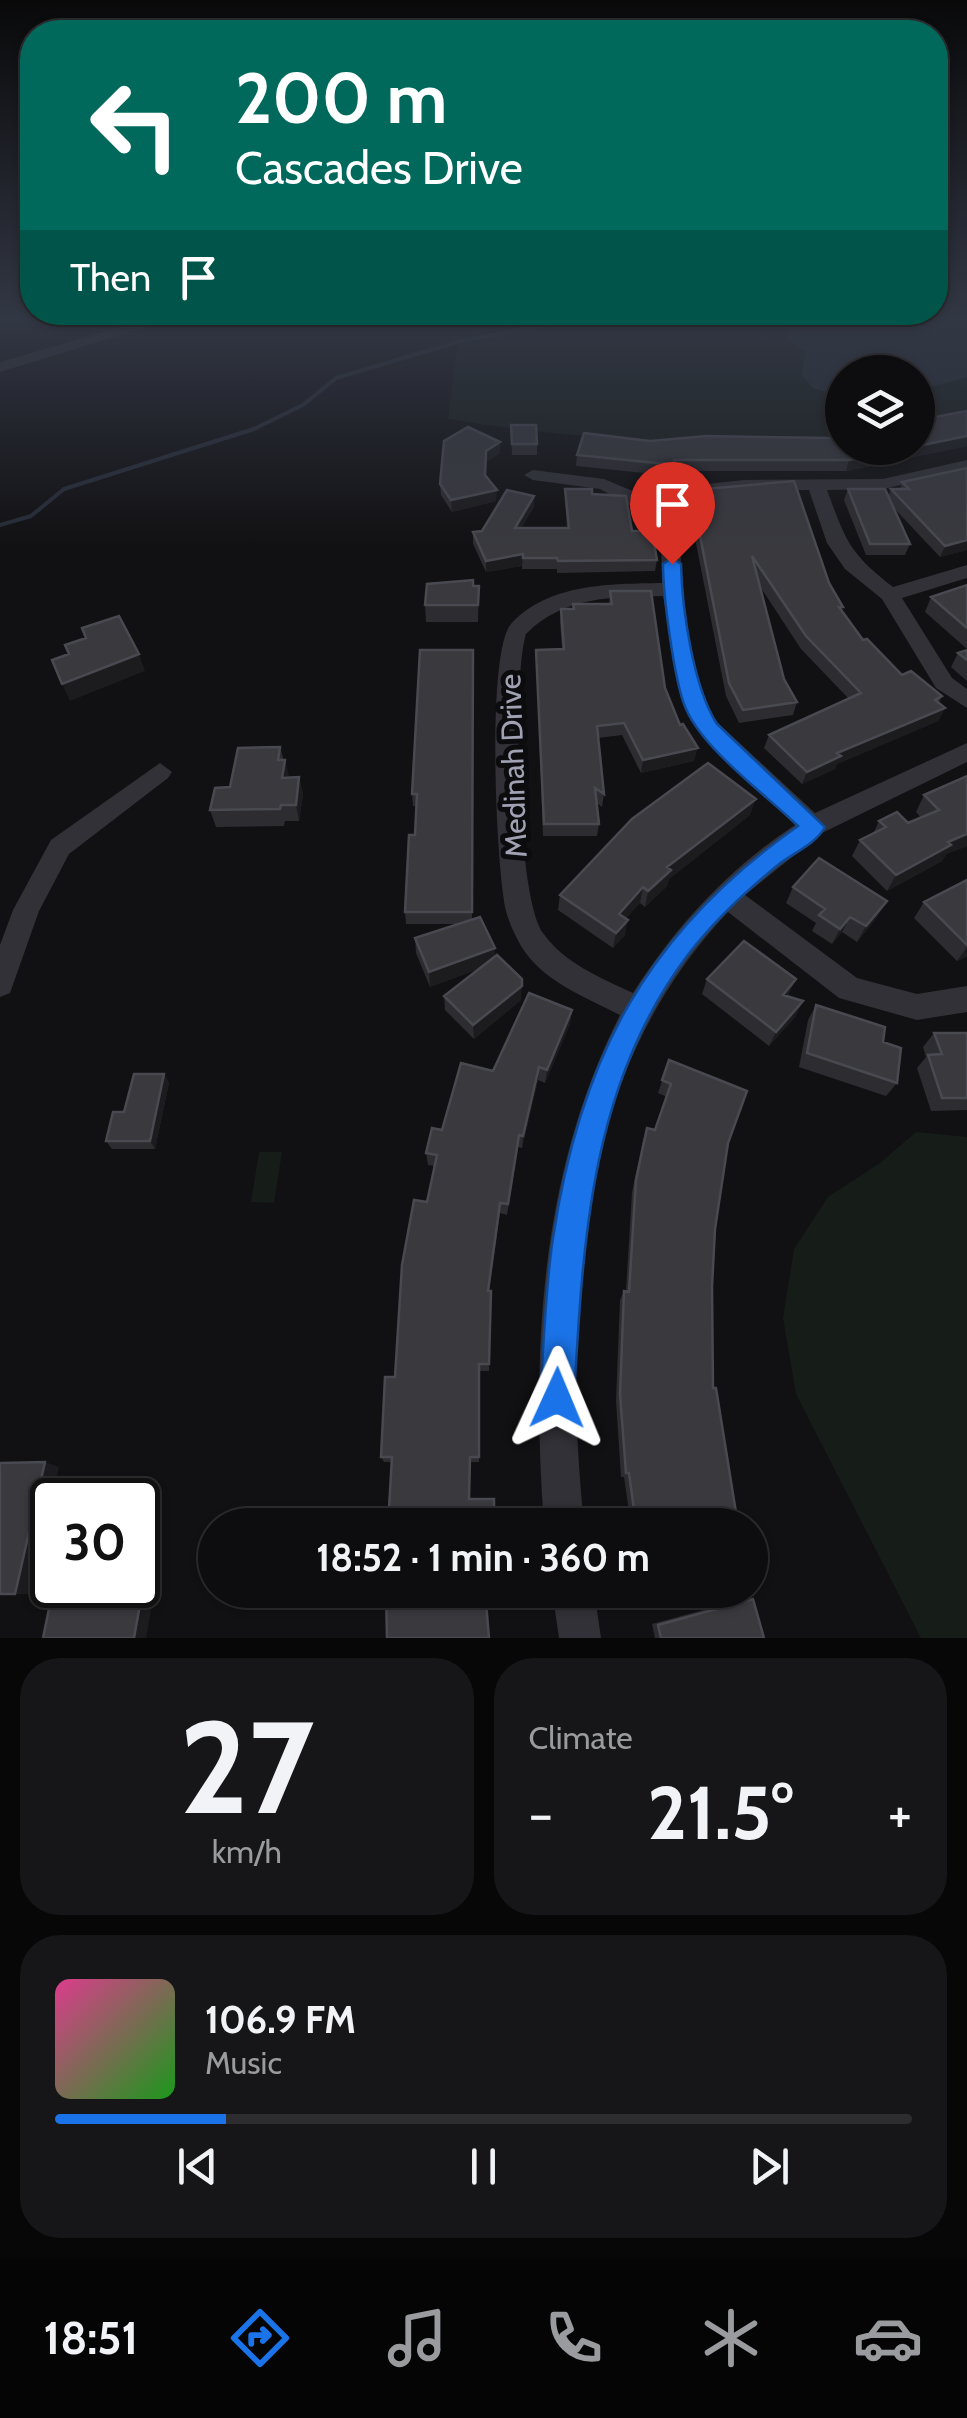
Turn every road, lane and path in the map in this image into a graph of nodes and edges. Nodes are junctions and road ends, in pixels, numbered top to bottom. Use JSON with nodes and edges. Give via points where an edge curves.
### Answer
{"nodes":[{"id":1,"x":967,"y":466,"type":"edge"},
{"id":2,"x":533,"y":475,"type":"dead end"},
{"id":3,"x":817,"y":486,"type":"junction"},
{"id":4,"x":645,"y":503,"type":"junction"},
{"id":5,"x":967,"y":571,"type":"edge"},
{"id":6,"x":672,"y":589,"type":"junction"},
{"id":7,"x":890,"y":595,"type":"junction"},
{"id":8,"x":967,"y":700,"type":"edge"},
{"id":9,"x":967,"y":752,"type":"edge"},
{"id":10,"x":160,"y":772,"type":"dead end"},
{"id":11,"x":814,"y":827,"type":"junction"},
{"id":12,"x":727,"y":896,"type":"junction"},
{"id":13,"x":0,"y":984,"type":"edge"},
{"id":14,"x":967,"y":999,"type":"edge"},
{"id":15,"x":638,"y":1010,"type":"junction"},
{"id":16,"x":562,"y":1508,"type":"edge"},
{"id":17,"x":576,"y":1608,"type":"edge"},
{"id":18,"x":580,"y":1638,"type":"edge"}],
"edges":[{"from":1,"to":3,"type":"street","via":[[883,484]]},
{"from":2,"to":4,"type":"street","via":[[604,484]]},
{"from":3,"to":4,"type":"street","via":[[744,485]]},
{"from":3,"to":7,"type":"street","via":[[837,543],[852,565]]},
{"from":4,"to":6,"type":"street","via":[[665,518]]},
{"from":5,"to":7,"type":"street"},
{"from":6,"to":11,"type":"street","via":[[695,707]]},
{"from":6,"to":15,"type":"street","name":"Medinah Drive","via":[[575,597],[538,610],[513,634],[506,678],[518,907],[534,944],[565,971]]},
{"from":7,"to":8,"type":"street","via":[[944,683]]},
{"from":9,"to":11,"type":"street"},
{"from":10,"to":13,"type":"street","via":[[60,847],[26,910]]},
{"from":11,"to":12,"type":"street"},
{"from":12,"to":14,"type":"street","via":[[849,989],[917,1006]]},
{"from":12,"to":15,"type":"street","via":[[679,948]]},
{"from":15,"to":16,"type":"street","via":[[597,1106],[568,1239],[557,1398]]},
{"from":17,"to":18,"type":"street"}]}
